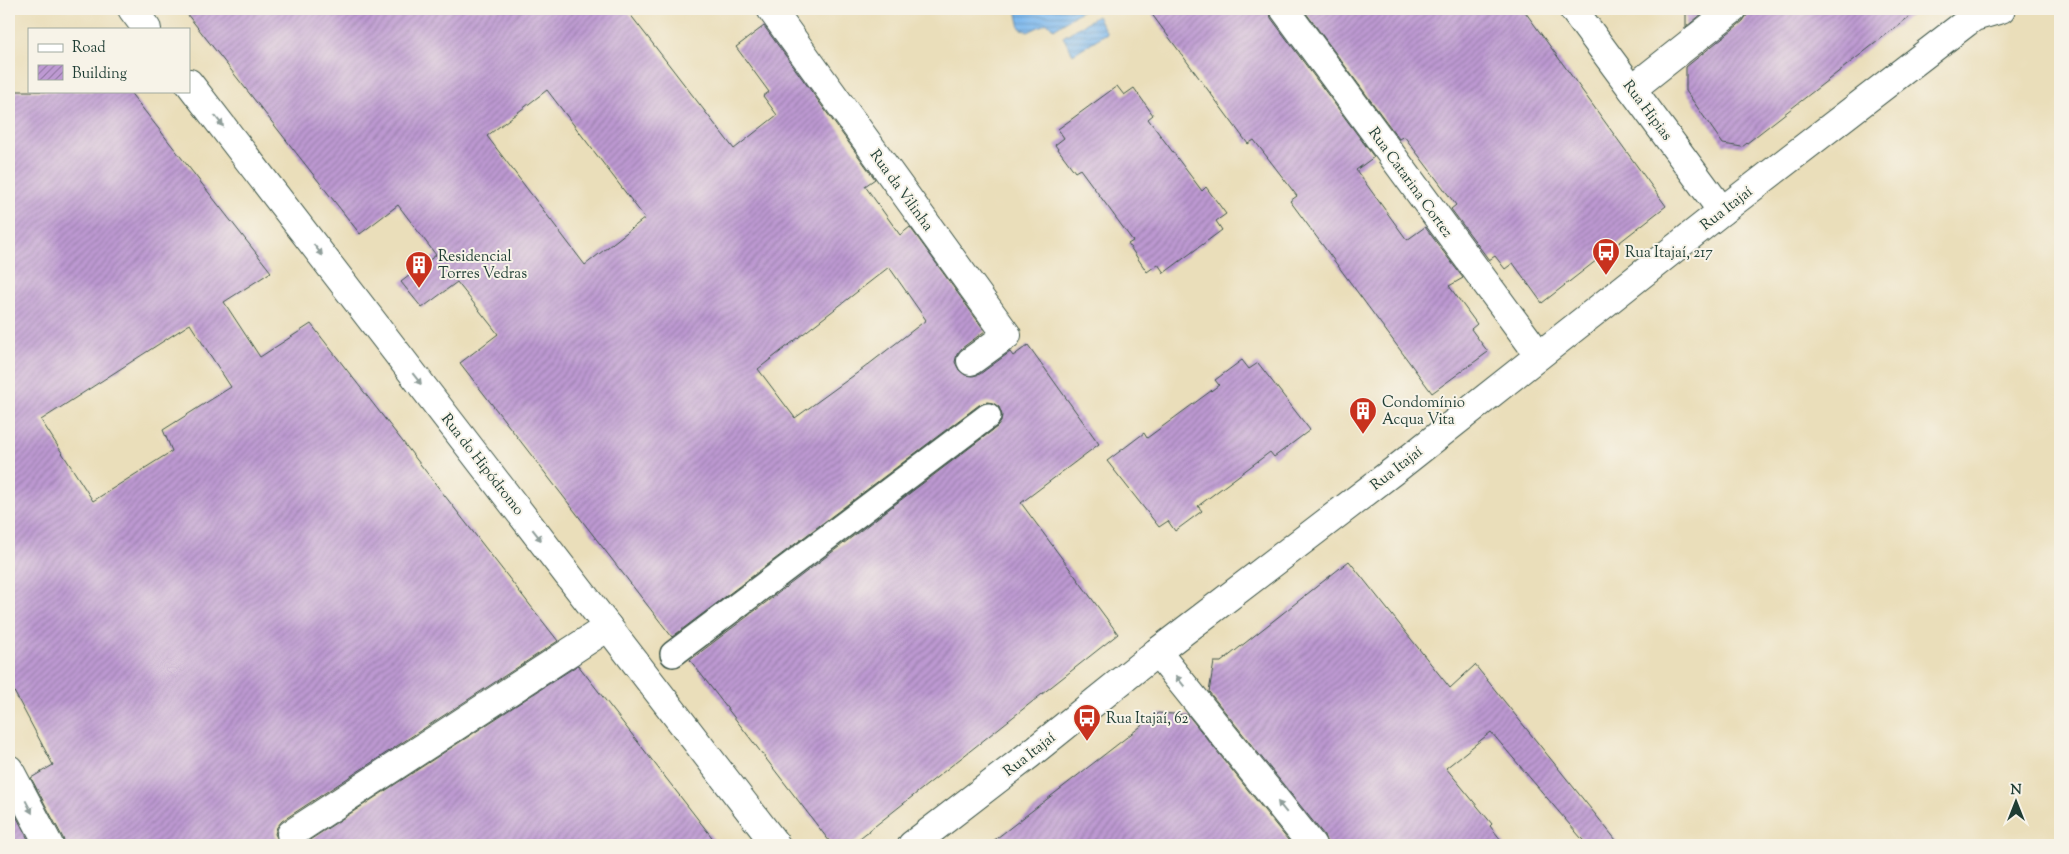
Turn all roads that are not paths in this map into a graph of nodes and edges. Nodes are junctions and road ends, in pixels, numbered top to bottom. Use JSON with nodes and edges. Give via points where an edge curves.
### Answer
{"nodes":[{"id":1,"x":132,"y":9,"type":"edge"},
{"id":2,"x":772,"y":9,"type":"edge"},
{"id":3,"x":1284,"y":9,"type":"edge"},
{"id":4,"x":1573,"y":9,"type":"edge"},
{"id":5,"x":1733,"y":9,"type":"edge"},
{"id":6,"x":2001,"y":9,"type":"edge"},
{"id":7,"x":1976,"y":13,"type":"edge"},
{"id":8,"x":146,"y":28,"type":"edge"},
{"id":9,"x":190,"y":84,"type":"edge"},
{"id":10,"x":1632,"y":89,"type":"junction"},
{"id":11,"x":1722,"y":211,"type":"junction"},
{"id":12,"x":1539,"y":355,"type":"junction"},
{"id":13,"x":971,"y":361,"type":"dead end"},
{"id":14,"x":988,"y":416,"type":"dead end"},
{"id":15,"x":608,"y":627,"type":"junction"},
{"id":16,"x":1157,"y":652,"type":"junction"},
{"id":17,"x":673,"y":654,"type":"dead end"},
{"id":18,"x":9,"y":769,"type":"edge"},
{"id":19,"x":291,"y":834,"type":"dead end"},
{"id":20,"x":49,"y":845,"type":"edge"},
{"id":21,"x":776,"y":845,"type":"edge"},
{"id":22,"x":912,"y":845,"type":"edge"},
{"id":23,"x":1312,"y":845,"type":"edge"}],
"edges":[{"from":1,"to":8,"type":"street"},
{"from":2,"to":13,"type":"street","name":"Rua da Vilinha","via":[[1007,335]]},
{"from":3,"to":12,"type":"street","name":"Rua Catarina Cortez"},
{"from":4,"to":10,"type":"street","name":"Rua Hipias"},
{"from":5,"to":10,"type":"street"},
{"from":6,"to":7,"type":"street","name":"Rua Itajaí"},
{"from":7,"to":11,"type":"street","name":"Rua Itajaí"},
{"from":9,"to":15,"type":"street","name":"Rua do Hipódromo","one_way":true},
{"from":10,"to":11,"type":"street","name":"Rua Hipias"},
{"from":11,"to":12,"type":"street","name":"Rua Itajaí"},
{"from":12,"to":16,"type":"street","name":"Rua Itajaí"},
{"from":14,"to":17,"type":"street"},
{"from":15,"to":19,"type":"street"},
{"from":15,"to":21,"type":"street","name":"Rua do Hipódromo"},
{"from":16,"to":22,"type":"street","name":"Rua Itajaí"},
{"from":23,"to":16,"type":"street","one_way":true},
{"from":18,"to":20,"type":"street","one_way":true}]}
